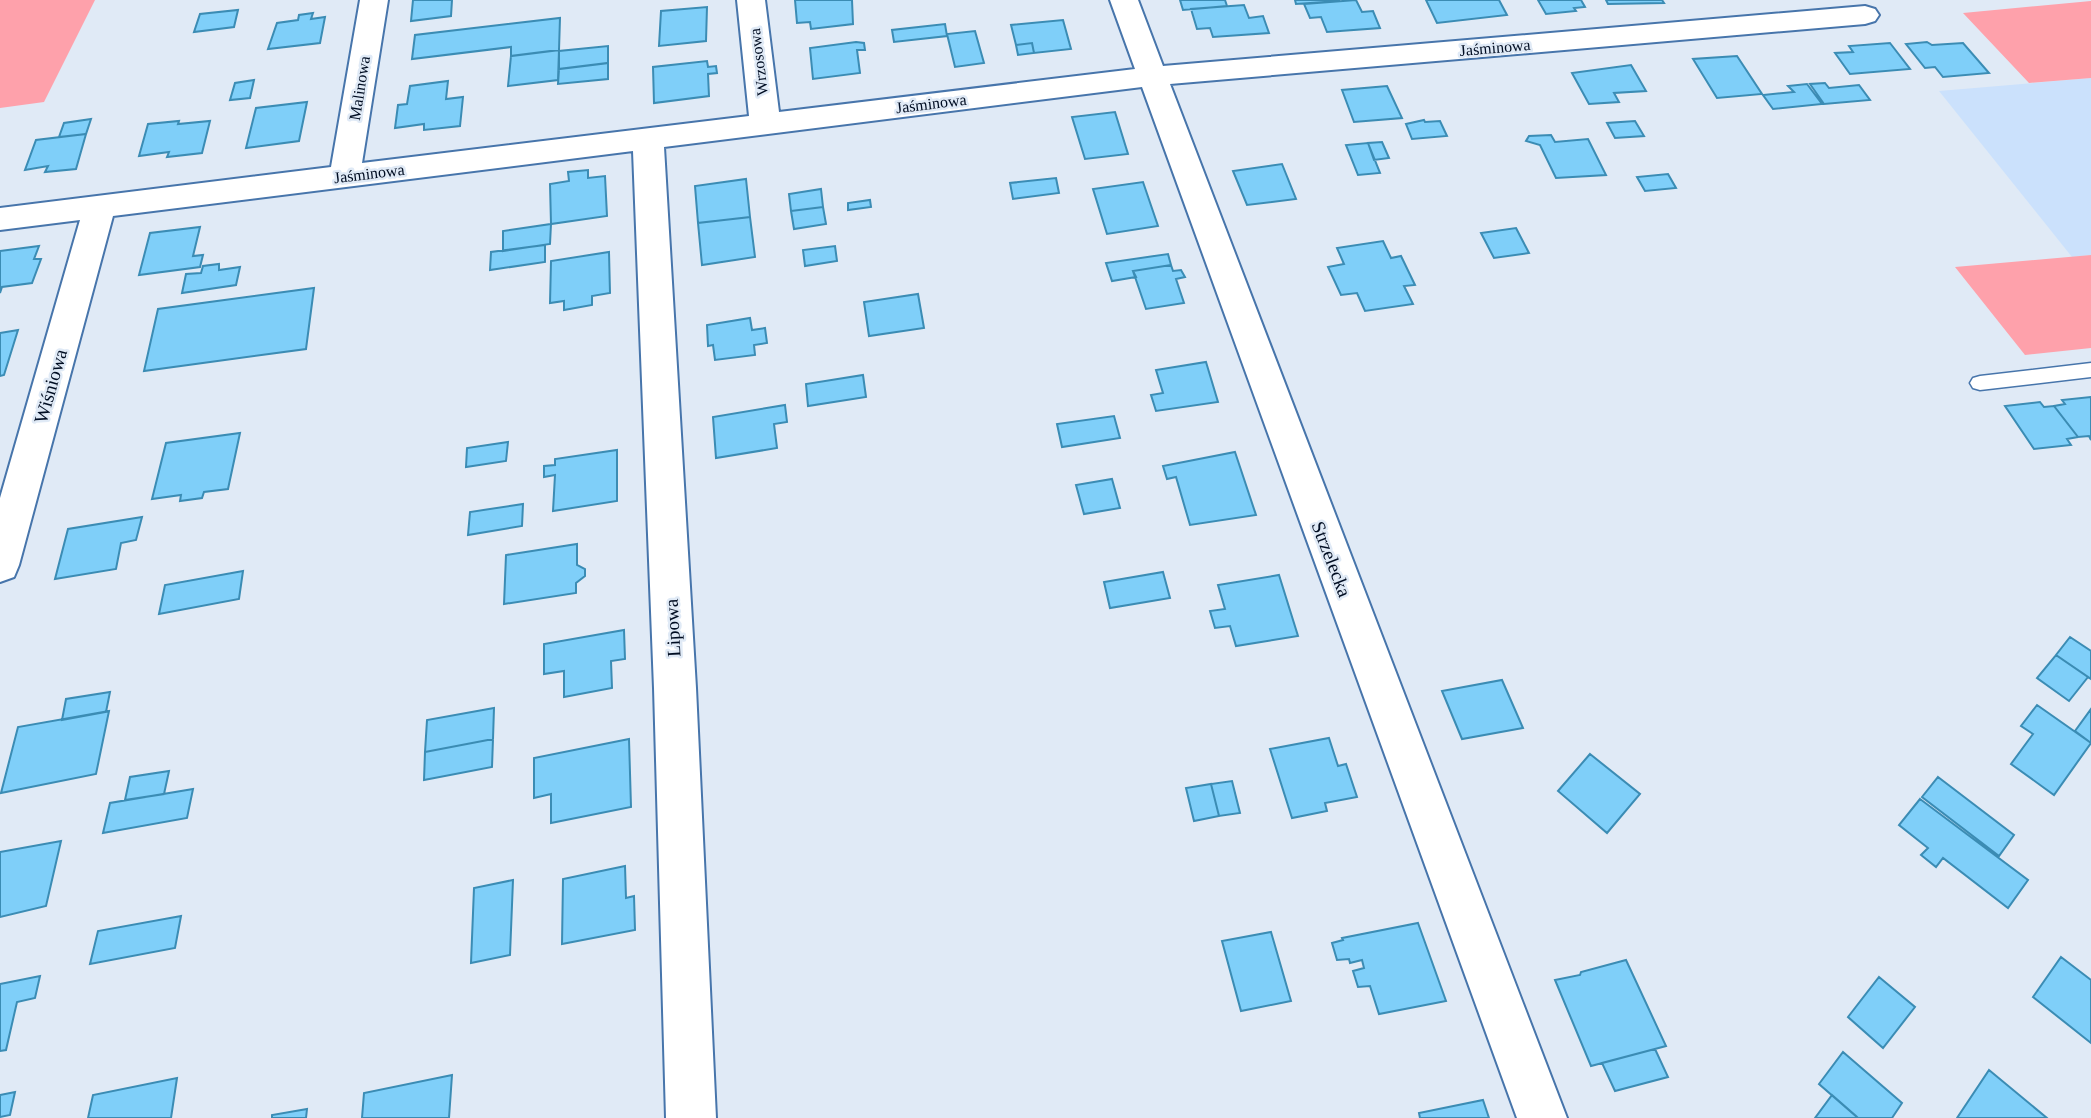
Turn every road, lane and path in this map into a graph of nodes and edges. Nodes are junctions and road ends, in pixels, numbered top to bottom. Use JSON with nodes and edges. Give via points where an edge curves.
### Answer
{"nodes":[{"id":1,"x":374,"y":0,"type":"edge"},
{"id":2,"x":751,"y":0,"type":"edge"},
{"id":3,"x":1124,"y":0,"type":"edge"},
{"id":4,"x":1866,"y":15,"type":"dead end"},
{"id":5,"x":1152,"y":76,"type":"junction"},
{"id":6,"x":765,"y":123,"type":"junction"},
{"id":7,"x":648,"y":138,"type":"junction"},
{"id":8,"x":345,"y":176,"type":"junction"},
{"id":9,"x":100,"y":207,"type":"junction"},
{"id":10,"x":0,"y":219,"type":"edge"},
{"id":11,"x":2091,"y":370,"type":"edge"},
{"id":12,"x":1980,"y":383,"type":"dead end"},
{"id":13,"x":0,"y":565,"type":"edge"},
{"id":14,"x":691,"y":1118,"type":"edge"},
{"id":15,"x":1542,"y":1118,"type":"edge"}],
"edges":[{"from":1,"to":8,"type":"street","name":"Malinowa"},
{"from":2,"to":6,"type":"street","name":"Wrzosowa"},
{"from":3,"to":5,"type":"street","name":"Strzelecka"},
{"from":4,"to":5,"type":"street","name":"Jaśminowa"},
{"from":5,"to":6,"type":"street","name":"Jaśminowa"},
{"from":5,"to":15,"type":"street","name":"Strzelecka"},
{"from":6,"to":7,"type":"street","name":"Jaśminowa"},
{"from":7,"to":8,"type":"street","name":"Jaśminowa"},
{"from":7,"to":14,"type":"street","name":"Lipowa"},
{"from":8,"to":9,"type":"street","name":"Jaśminowa"},
{"from":9,"to":10,"type":"street","name":"Jaśminowa"},
{"from":9,"to":13,"type":"street","name":"Wiśniowa"},
{"from":11,"to":12,"type":"lane"}]}
